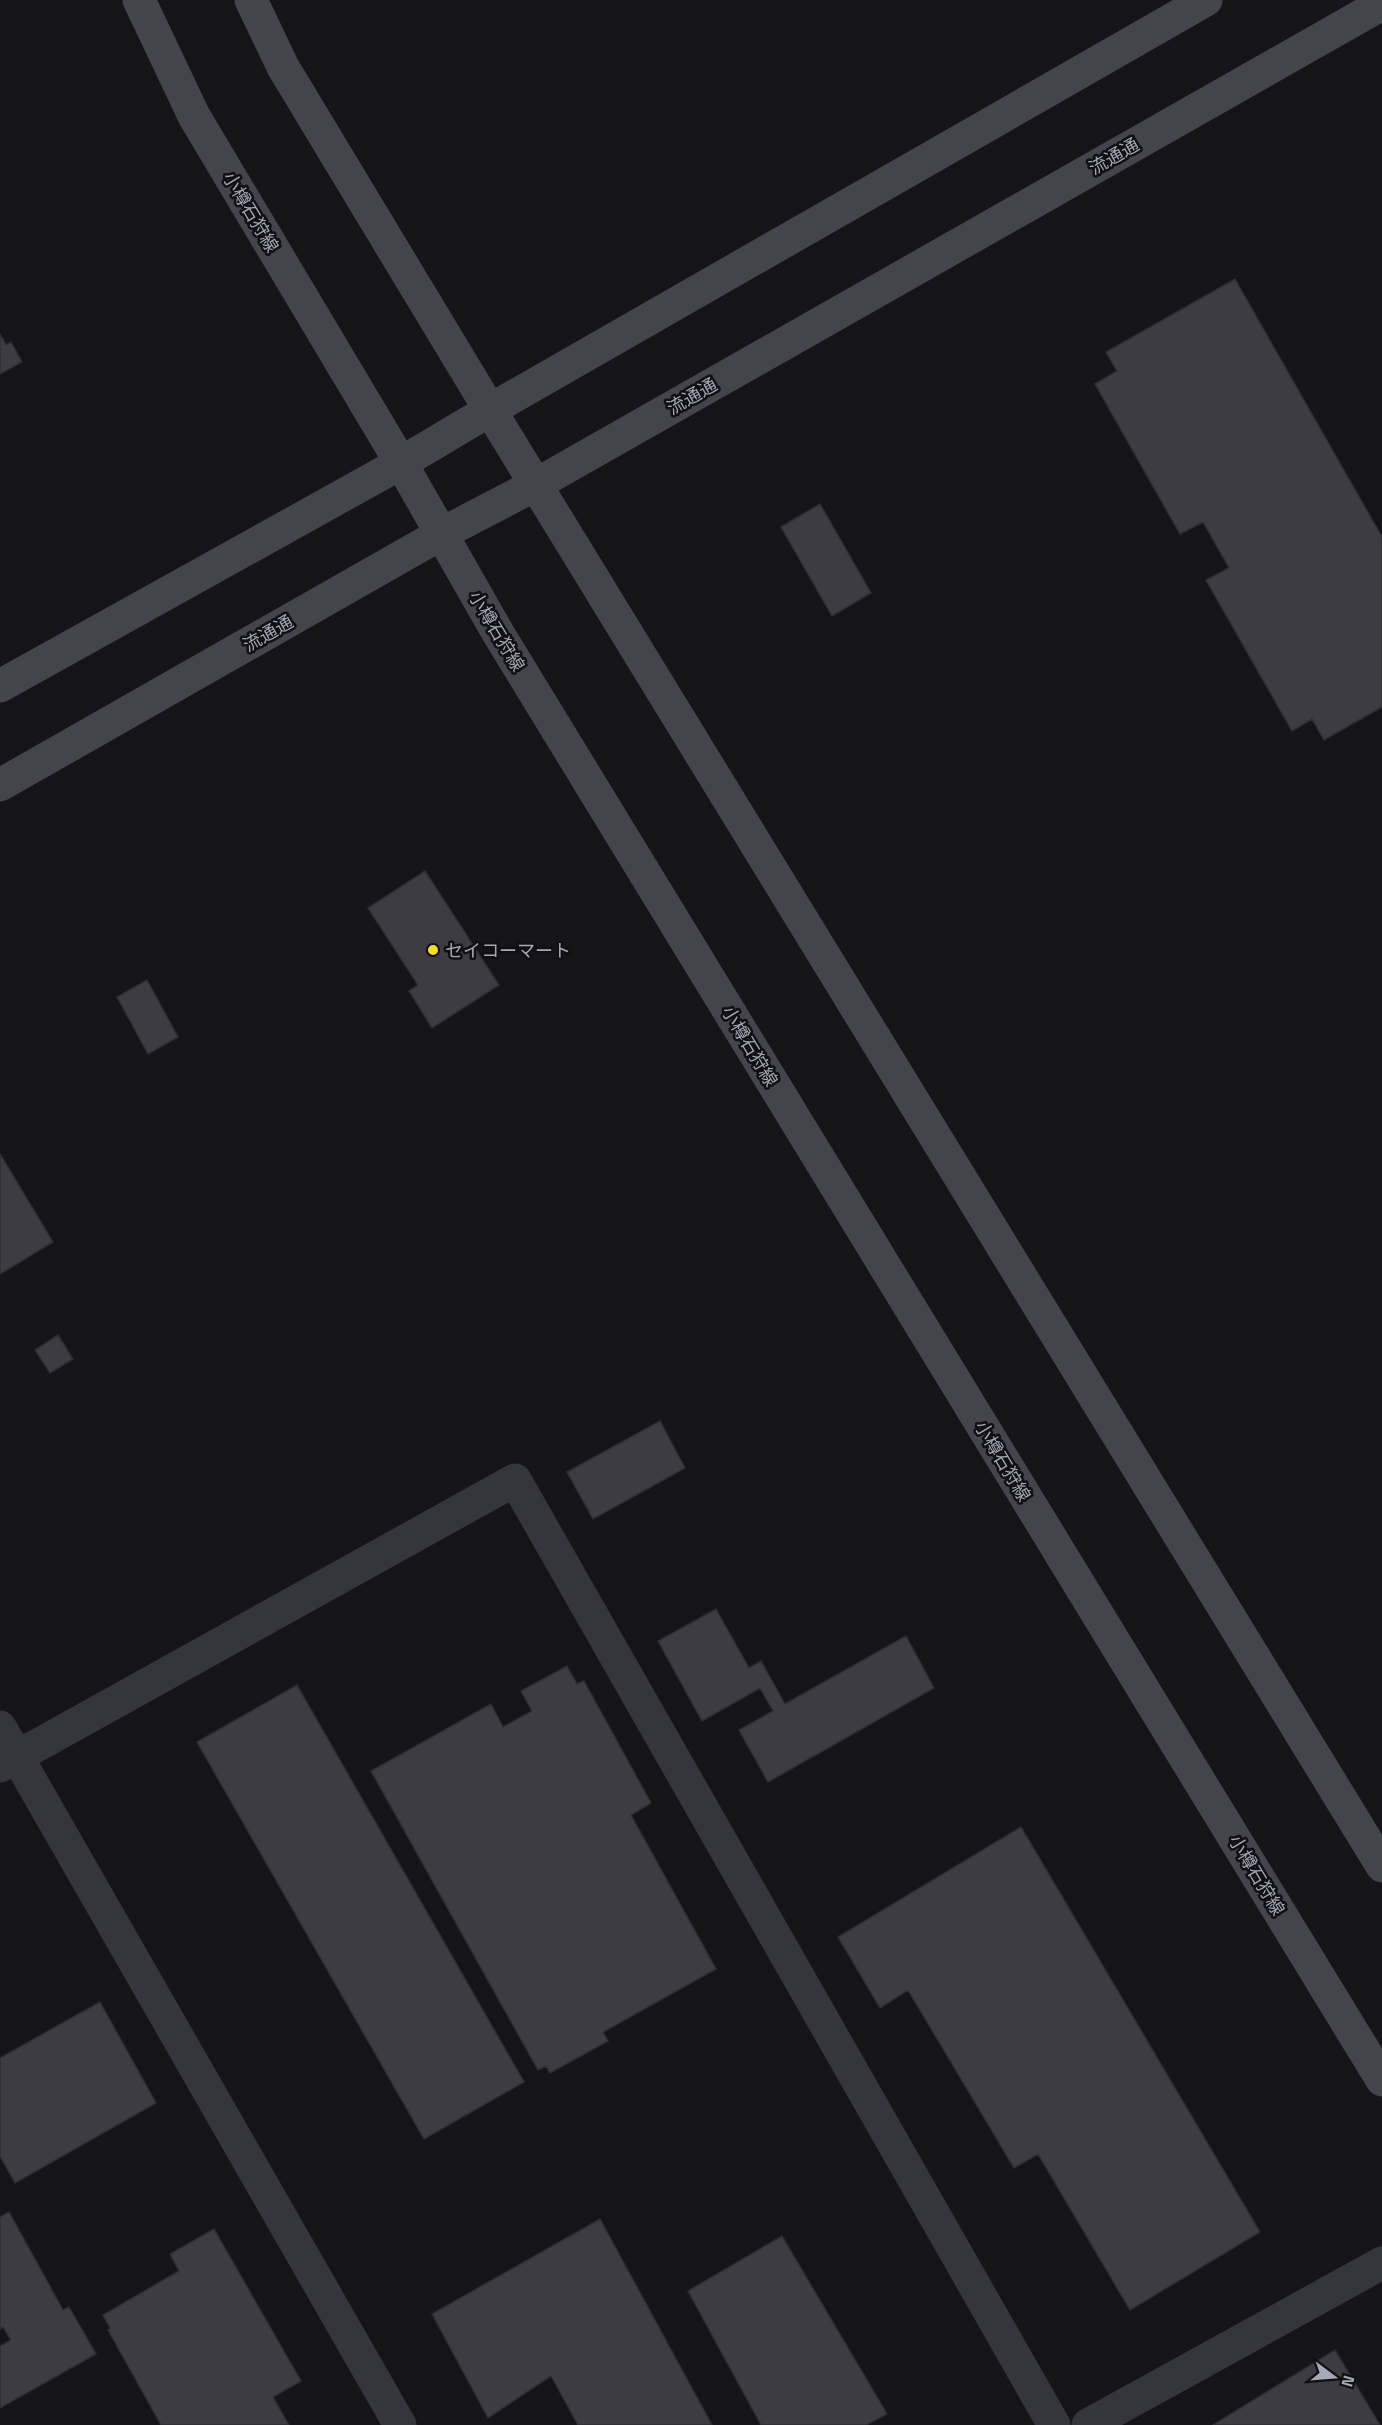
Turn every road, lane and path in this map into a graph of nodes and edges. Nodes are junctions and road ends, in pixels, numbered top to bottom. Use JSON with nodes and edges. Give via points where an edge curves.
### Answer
{"nodes":[{"id":1,"x":139,"y":0,"type":"edge"},
{"id":2,"x":251,"y":0,"type":"edge"},
{"id":3,"x":1206,"y":0,"type":"edge"},
{"id":4,"x":1382,"y":4,"type":"edge"},
{"id":5,"x":490,"y":410,"type":"junction"},
{"id":6,"x":401,"y":463,"type":"junction"},
{"id":7,"x":537,"y":484,"type":"junction"},
{"id":8,"x":441,"y":534,"type":"junction"},
{"id":9,"x":0,"y":686,"type":"edge"},
{"id":10,"x":0,"y":785,"type":"edge"},
{"id":11,"x":0,"y":1727,"type":"edge"},
{"id":12,"x":8,"y":1761,"type":"edge"},
{"id":13,"x":1382,"y":1866,"type":"edge"},
{"id":14,"x":1382,"y":2080,"type":"edge"},
{"id":15,"x":1382,"y":2263,"type":"edge"},
{"id":16,"x":400,"y":2425,"type":"edge"},
{"id":17,"x":1054,"y":2425,"type":"edge"},
{"id":18,"x":1088,"y":2425,"type":"edge"}],
"edges":[{"from":1,"to":6,"type":"main road","name":"小樽石狩線","via":[[194,116]]},
{"from":2,"to":5,"type":"main road","via":[[283,67]]},
{"from":3,"to":5,"type":"main road"},
{"from":4,"to":7,"type":"main road","name":"流通通"},
{"from":5,"to":6,"type":"main road"},
{"from":5,"to":7,"type":"main road"},
{"from":6,"to":8,"type":"main road","name":"小樽石狩線"},
{"from":6,"to":9,"type":"main road"},
{"from":7,"to":8,"type":"main road","name":"流通通"},
{"from":7,"to":13,"type":"main road"},
{"from":8,"to":10,"type":"main road","name":"流通通"},
{"from":8,"to":14,"type":"main road","name":"小樽石狩線"},
{"from":11,"to":12,"type":"street"},
{"from":12,"to":16,"type":"street"},
{"from":12,"to":17,"type":"street","via":[[515,1480]]},
{"from":15,"to":18,"type":"street"}]}
